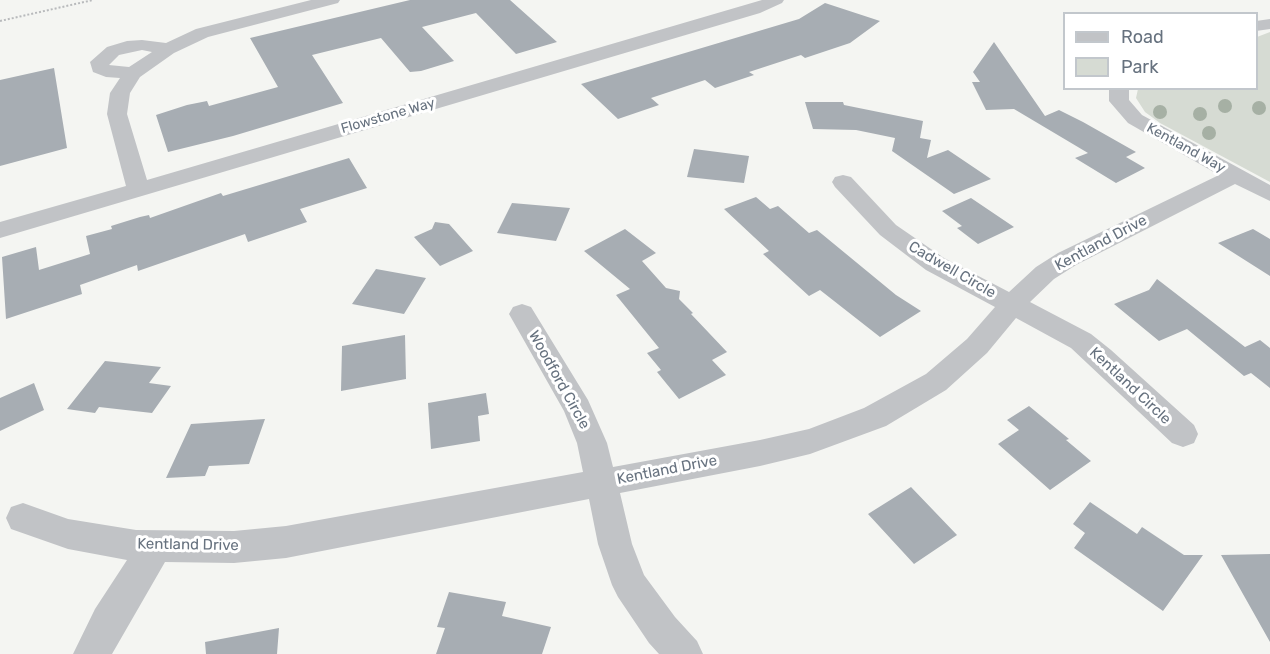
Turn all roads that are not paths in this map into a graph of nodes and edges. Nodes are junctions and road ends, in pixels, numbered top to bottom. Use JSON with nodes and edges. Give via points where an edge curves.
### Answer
{"nodes":[{"id":1,"x":332,"y":0,"type":"edge"},
{"id":2,"x":776,"y":0,"type":"edge"},
{"id":3,"x":168,"y":48,"type":"junction"},
{"id":4,"x":133,"y":73,"type":"junction"},
{"id":5,"x":1119,"y":90,"type":"edge"},
{"id":6,"x":1236,"y":175,"type":"junction"},
{"id":7,"x":843,"y":182,"type":"dead end"},
{"id":8,"x":138,"y":189,"type":"junction"},
{"id":9,"x":1270,"y":194,"type":"edge"},
{"id":10,"x":0,"y":230,"type":"edge"},
{"id":11,"x":1013,"y":304,"type":"junction"},
{"id":12,"x":522,"y":314,"type":"dead end"},
{"id":13,"x":1183,"y":434,"type":"dead end"},
{"id":14,"x":601,"y":483,"type":"junction"},
{"id":15,"x":23,"y":518,"type":"dead end"},
{"id":16,"x":155,"y":547,"type":"junction"},
{"id":17,"x":92,"y":654,"type":"edge"},
{"id":18,"x":684,"y":654,"type":"edge"}],
"edges":[{"from":1,"to":3,"type":"street","via":[[242,21]]},
{"from":2,"to":8,"type":"street","name":"Flowstone Way"},
{"from":3,"to":4,"type":"street"},
{"from":3,"to":4,"type":"street","via":[[127,46],[99,62],[106,71]]},
{"from":4,"to":8,"type":"street","via":[[120,93],[117,114]]},
{"from":5,"to":6,"type":"street","name":"Kentland Way","via":[[1119,101],[1134,119]]},
{"from":6,"to":9,"type":"street","name":"Kentland Way"},
{"from":6,"to":11,"type":"street","name":"Kentland Drive","via":[[1067,259],[1045,273]]},
{"from":7,"to":11,"type":"street","name":"Cadwell Circle","via":[[872,215],[906,244],[935,264]]},
{"from":8,"to":10,"type":"street","name":"Flowstone Way"},
{"from":11,"to":13,"type":"street","name":"Kentland Circle","via":[[1081,341]]},
{"from":11,"to":14,"type":"street","name":"Kentland Drive","via":[[977,346],[945,375],[897,406],[853,426],[787,447]]},
{"from":12,"to":14,"type":"street","name":"Woodford Circle","via":[[578,408],[592,442]]},
{"from":14,"to":16,"type":"street","name":"Kentland Drive","via":[[286,542],[218,549]]},
{"from":14,"to":18,"type":"street","name":"Woodford Circle","via":[[621,565],[630,585]]},
{"from":15,"to":16,"type":"street","name":"Kentland Drive","via":[[68,534]]},
{"from":16,"to":17,"type":"street"}]}
